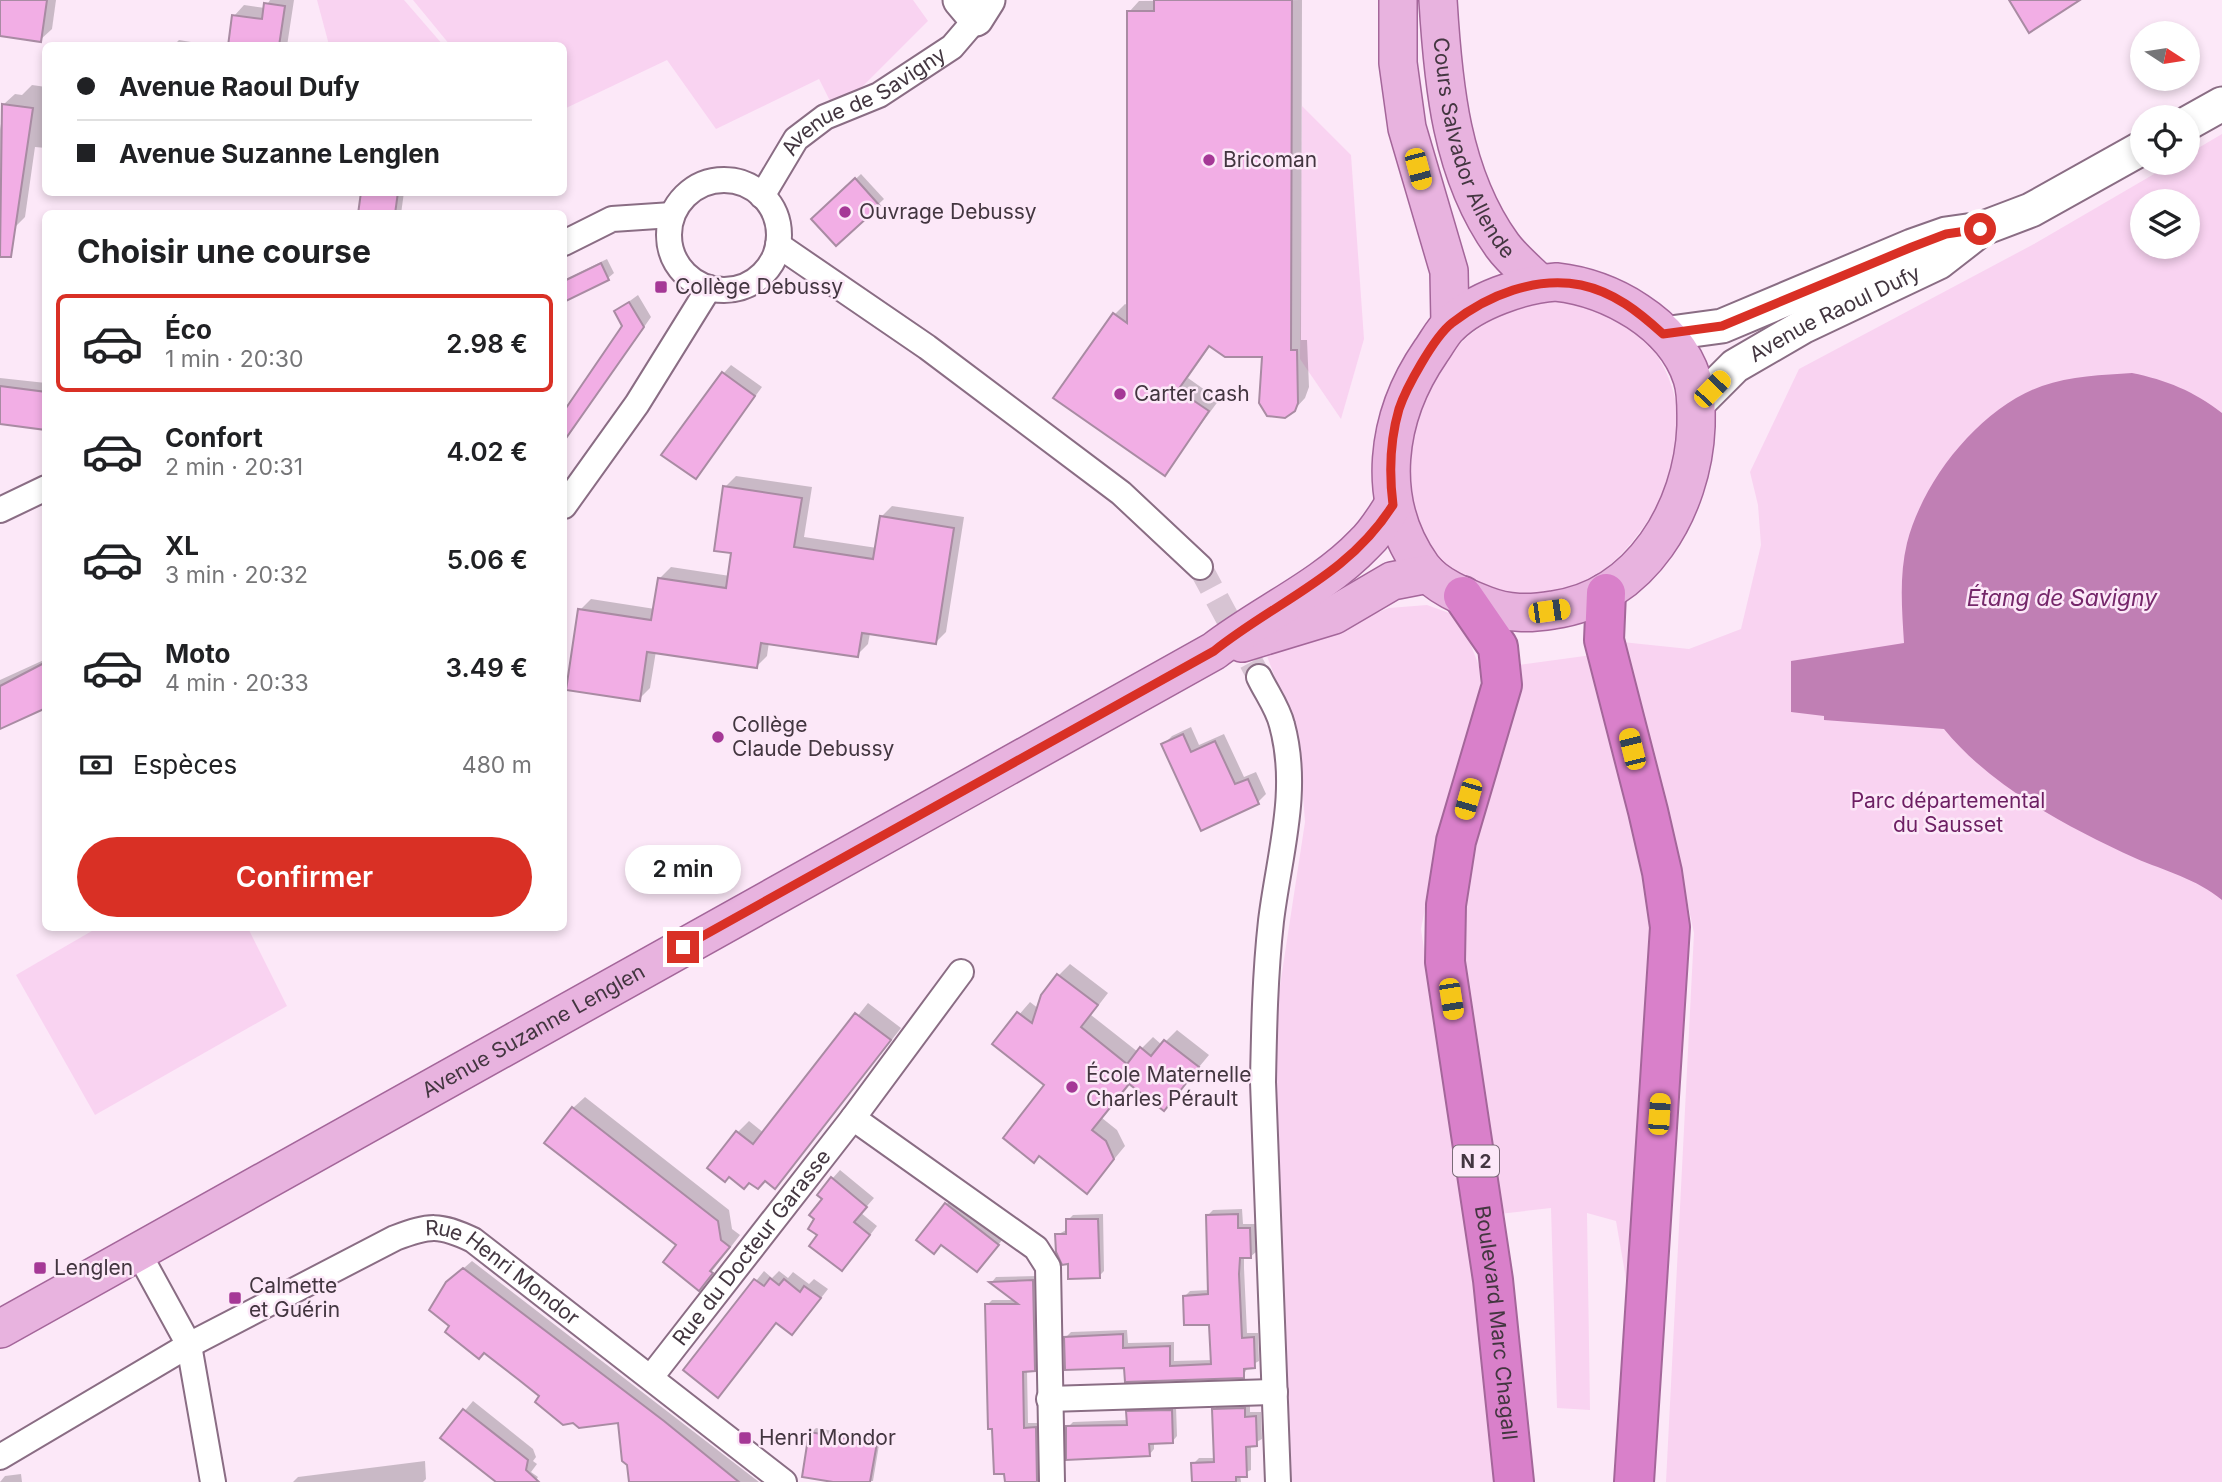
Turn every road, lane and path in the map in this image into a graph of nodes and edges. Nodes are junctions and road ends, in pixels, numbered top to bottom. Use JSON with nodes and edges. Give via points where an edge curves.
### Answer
{"nodes":[{"id":1,"x":1398,"y":0,"type":"edge"},
{"id":2,"x":1438,"y":0,"type":"edge"},
{"id":3,"x":975,"y":6,"type":"edge"},
{"id":4,"x":2222,"y":104,"type":"edge"},
{"id":5,"x":2200,"y":116,"type":"edge"},
{"id":6,"x":2130,"y":155,"type":"edge"},
{"id":7,"x":762,"y":196,"type":"junction"},
{"id":8,"x":672,"y":215,"type":"junction"},
{"id":9,"x":1980,"y":229,"type":"junction"},
{"id":10,"x":567,"y":242,"type":"edge"},
{"id":11,"x":778,"y":245,"type":"junction"},
{"id":12,"x":1539,"y":283,"type":"junction"},
{"id":13,"x":709,"y":288,"type":"junction"},
{"id":14,"x":1450,"y":324,"type":"junction"},
{"id":15,"x":1663,"y":334,"type":"junction"},
{"id":16,"x":1696,"y":405,"type":"junction"},
{"id":17,"x":42,"y":490,"type":"edge"},
{"id":18,"x":567,"y":502,"type":"edge"},
{"id":19,"x":1393,"y":505,"type":"junction"},
{"id":20,"x":0,"y":510,"type":"edge"},
{"id":21,"x":1200,"y":567,"type":"tunnel mouth"},
{"id":22,"x":1427,"y":574,"type":"junction"},
{"id":23,"x":1606,"y":593,"type":"junction"},
{"id":24,"x":1463,"y":596,"type":"junction"},
{"id":25,"x":1214,"y":651,"type":"junction"},
{"id":26,"x":1259,"y":677,"type":"tunnel mouth"},
{"id":27,"x":961,"y":972,"type":"dead end"},
{"id":28,"x":852,"y":1118,"type":"junction"},
{"id":29,"x":138,"y":1252,"type":"junction"},
{"id":30,"x":0,"y":1329,"type":"edge"},
{"id":31,"x":189,"y":1346,"type":"junction"},
{"id":32,"x":651,"y":1377,"type":"junction"},
{"id":33,"x":1275,"y":1392,"type":"junction"},
{"id":34,"x":1049,"y":1399,"type":"junction"},
{"id":35,"x":0,"y":1457,"type":"edge"},
{"id":36,"x":213,"y":1482,"type":"edge"},
{"id":37,"x":784,"y":1482,"type":"edge"},
{"id":38,"x":1052,"y":1482,"type":"edge"},
{"id":39,"x":1278,"y":1482,"type":"edge"},
{"id":40,"x":1514,"y":1482,"type":"edge"},
{"id":41,"x":1634,"y":1482,"type":"edge"}],
"edges":[{"from":1,"to":14,"type":"main road","via":[[1398,63],[1407,128],[1449,271]]},
{"from":2,"to":12,"type":"main road","name":"Cours Salvador Allende","via":[[1442,78],[1457,144],[1480,210],[1503,247]]},
{"from":3,"to":7,"type":"street","name":"Avenue de Savigny","via":[[943,53],[879,95],[825,117],[796,139]]},
{"from":4,"to":5,"type":"main road"},
{"from":6,"to":9,"type":"main road","name":"Avenue Raoul Dufy","via":[[2031,210]]},
{"from":7,"to":8,"type":"street","via":[[739,183],[712,181],[695,188]]},
{"from":7,"to":11,"type":"street","via":[[773,210]]},
{"from":8,"to":10,"type":"street","via":[[612,219]]},
{"from":8,"to":13,"type":"street","via":[[670,242],[679,268]]},
{"from":9,"to":15,"type":"main road","name":"Avenue Raoul Dufy","via":[[1946,234],[1722,326]]},
{"from":9,"to":16,"type":"main road","name":"Avenue Raoul Dufy","via":[[1939,262],[1735,366]]},
{"from":11,"to":13,"type":"street","via":[[772,263],[752,282],[727,290]]},
{"from":11,"to":21,"type":"street","via":[[927,346],[1121,493]]},
{"from":12,"to":14,"type":"main road","via":[[1486,302]]},
{"from":12,"to":15,"type":"main road","via":[[1583,285],[1612,296]]},
{"from":13,"to":18,"type":"street","via":[[637,404]]},
{"from":14,"to":19,"type":"main road","via":[[1399,408],[1392,447]]},
{"from":15,"to":16,"type":"main road","via":[[1692,378]]},
{"from":16,"to":23,"type":"main road","via":[[1695,444],[1669,527],[1639,568]]},
{"from":17,"to":20,"type":"street"},
{"from":19,"to":22,"type":"main road","via":[[1407,546]]},
{"from":19,"to":25,"type":"main road","name":"Avenue Suzanne Lenglen","via":[[1359,550]]},
{"from":22,"to":24,"type":"main road"},
{"from":22,"to":25,"type":"main road","name":"Avenue Suzanne Lenglen","via":[[1382,585],[1334,615]]},
{"from":23,"to":24,"type":"main road","via":[[1579,607],[1521,614]]},
{"from":23,"to":41,"type":"highway","via":[[1604,640],[1648,811],[1670,927]]},
{"from":24,"to":40,"type":"highway","name":"Boulevard Marc Chagall","number":"N 2","via":[[1498,647],[1502,684],[1456,841],[1446,905],[1445,962],[1490,1255]]},
{"from":25,"to":29,"type":"main road","name":"Avenue Suzanne Lenglen"},
{"from":26,"to":33,"type":"street","via":[[1282,723],[1290,772],[1289,818],[1267,959],[1264,1021]]},
{"from":27,"to":28,"type":"street","name":"Rue du Docteur Garasse"},
{"from":28,"to":32,"type":"street","name":"Rue du Docteur Garasse"},
{"from":28,"to":34,"type":"street","via":[[1036,1248],[1048,1267]]},
{"from":29,"to":30,"type":"main road","name":"Avenue Suzanne Lenglen"},
{"from":29,"to":31,"type":"street"},
{"from":31,"to":32,"type":"street","name":"Rue Henri Mondor","via":[[395,1238],[446,1227],[473,1240]]},
{"from":31,"to":35,"type":"street","name":"Rue Henri Mondor"},
{"from":31,"to":36,"type":"street"},
{"from":32,"to":37,"type":"street","name":"Rue Henri Mondor"},
{"from":33,"to":34,"type":"street"},
{"from":33,"to":39,"type":"street"},
{"from":34,"to":38,"type":"street"}]}
